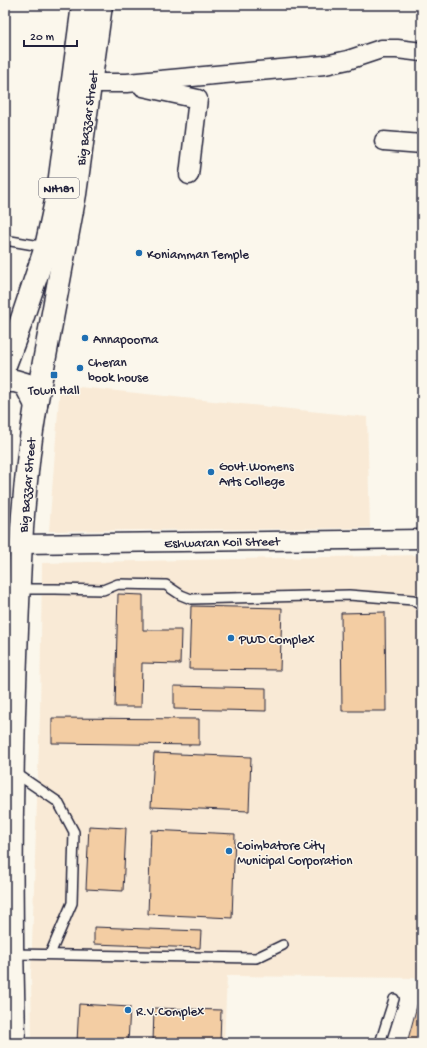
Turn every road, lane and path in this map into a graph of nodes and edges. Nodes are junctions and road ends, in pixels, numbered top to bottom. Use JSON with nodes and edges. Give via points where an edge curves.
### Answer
{"nodes":[{"id":1,"x":83,"y":5,"type":"edge"},
{"id":2,"x":101,"y":5,"type":"edge"},
{"id":3,"x":422,"y":52,"type":"edge"},
{"id":4,"x":91,"y":83,"type":"junction"},
{"id":5,"x":127,"y":83,"type":"junction"},
{"id":6,"x":384,"y":141,"type":"dead end"},
{"id":7,"x":422,"y":144,"type":"edge"},
{"id":8,"x":189,"y":175,"type":"dead end"},
{"id":9,"x":5,"y":240,"type":"edge"},
{"id":10,"x":46,"y":247,"type":"junction"},
{"id":11,"x":7,"y":353,"type":"edge"},
{"id":12,"x":5,"y":381,"type":"edge"},
{"id":13,"x":36,"y":405,"type":"junction"},
{"id":14,"x":422,"y":539,"type":"edge"},
{"id":15,"x":21,"y":544,"type":"junction"},
{"id":16,"x":19,"y":589,"type":"junction"},
{"id":17,"x":422,"y":606,"type":"edge"},
{"id":18,"x":12,"y":771,"type":"junction"},
{"id":19,"x":283,"y":945,"type":"dead end"},
{"id":20,"x":12,"y":954,"type":"junction"},
{"id":21,"x":50,"y":954,"type":"junction"},
{"id":22,"x":394,"y":999,"type":"dead end"},
{"id":23,"x":13,"y":1043,"type":"edge"},
{"id":24,"x":380,"y":1043,"type":"edge"}],
"edges":[{"from":1,"to":10,"type":"highway","name":"Big Bazzar Street","number":"NH181","via":[[58,192]]},
{"from":2,"to":4,"type":"highway","name":"Big Bazzar Street","number":"NH181"},
{"from":3,"to":5,"type":"street","via":[[381,49],[325,65]]},
{"from":4,"to":5,"type":"street"},
{"from":4,"to":13,"type":"highway","name":"Big Bazzar Street","number":"NH181","via":[[75,194]]},
{"from":5,"to":8,"type":"street","via":[[198,99]]},
{"from":6,"to":7,"type":"street"},
{"from":9,"to":10,"type":"lane"},
{"from":10,"to":11,"type":"highway","name":"Big Bazzar Street","number":"NH181","via":[[20,326]]},
{"from":12,"to":13,"type":"highway","via":[[25,384]]},
{"from":13,"to":15,"type":"highway","name":"Big Bazzar Street","number":"NH181","via":[[30,438]]},
{"from":14,"to":15,"type":"street","name":"Eshwaran Koil Street"},
{"from":15,"to":16,"type":"highway","name":"Big Bazzar Street","number":"NH181"},
{"from":16,"to":17,"type":"lane","via":[[103,590],[118,584],[166,585],[191,599],[349,595],[413,600]]},
{"from":16,"to":18,"type":"highway","name":"Big Bazzar Street","number":"NH181"},
{"from":18,"to":20,"type":"highway","name":"Big Bazzar Street","number":"NH181"},
{"from":18,"to":21,"type":"lane","via":[[58,802],[74,832],[72,904]]},
{"from":19,"to":21,"type":"lane","via":[[256,958]]},
{"from":20,"to":21,"type":"lane"},
{"from":20,"to":23,"type":"highway","name":"Big Bazzar Street","number":"NH181"},
{"from":22,"to":24,"type":"lane"}]}
